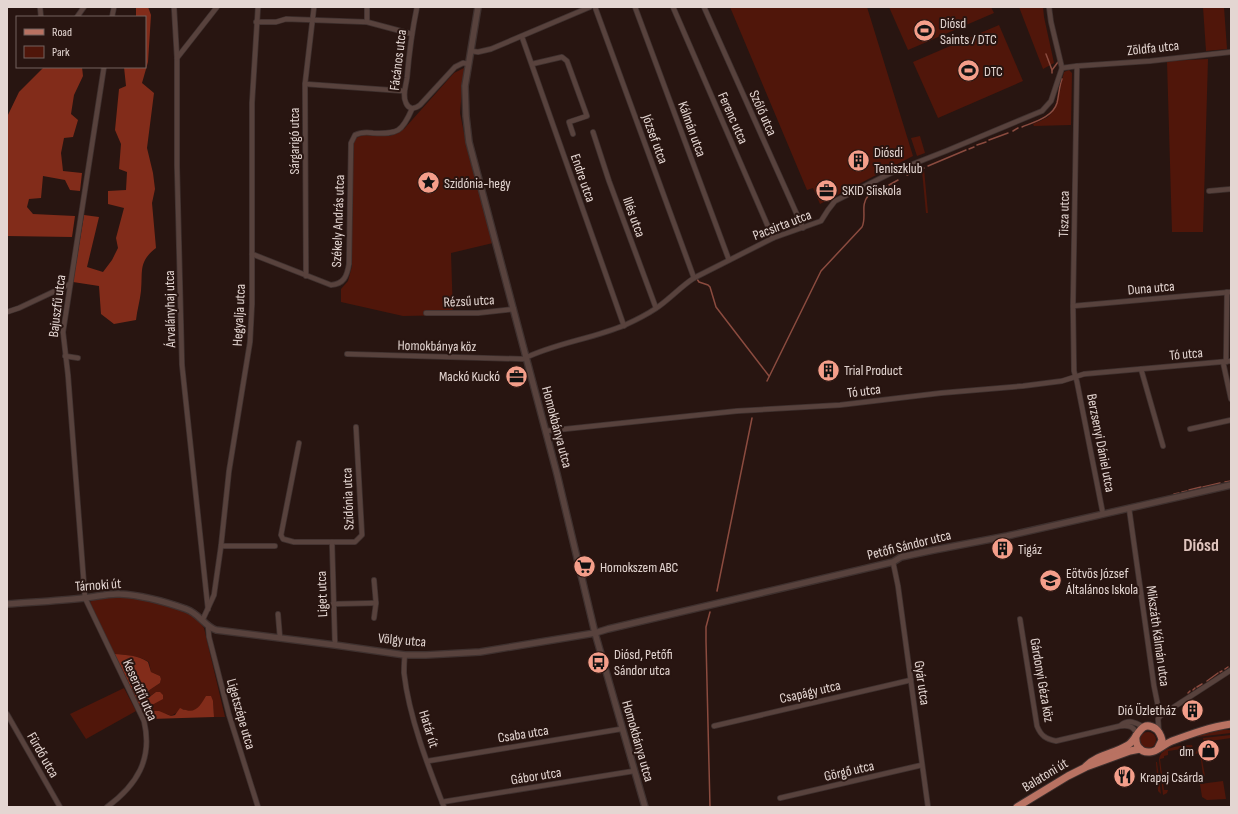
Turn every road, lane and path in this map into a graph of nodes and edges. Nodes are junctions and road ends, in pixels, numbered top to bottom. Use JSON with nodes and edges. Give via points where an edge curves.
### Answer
{"nodes":[{"id":1,"x":84,"y":7,"type":"edge"},
{"id":2,"x":174,"y":7,"type":"edge"},
{"id":3,"x":217,"y":7,"type":"edge"},
{"id":4,"x":258,"y":7,"type":"edge"},
{"id":5,"x":314,"y":7,"type":"edge"},
{"id":6,"x":367,"y":7,"type":"edge"},
{"id":7,"x":417,"y":7,"type":"edge"},
{"id":8,"x":478,"y":7,"type":"edge"},
{"id":9,"x":590,"y":7,"type":"edge"},
{"id":10,"x":595,"y":7,"type":"edge"},
{"id":11,"x":635,"y":7,"type":"edge"},
{"id":12,"x":673,"y":7,"type":"edge"},
{"id":13,"x":704,"y":7,"type":"edge"},
{"id":14,"x":1049,"y":7,"type":"edge"},
{"id":15,"x":78,"y":16,"type":"edge"},
{"id":16,"x":313,"y":20,"type":"junction"},
{"id":17,"x":256,"y":22,"type":"junction"},
{"id":18,"x":367,"y":22,"type":"junction"},
{"id":19,"x":412,"y":34,"type":"junction"},
{"id":20,"x":522,"y":37,"type":"junction"},
{"id":21,"x":471,"y":51,"type":"junction"},
{"id":22,"x":1231,"y":52,"type":"edge"},
{"id":23,"x":177,"y":58,"type":"junction"},
{"id":24,"x":469,"y":64,"type":"junction"},
{"id":25,"x":532,"y":64,"type":"junction"},
{"id":26,"x":1077,"y":66,"type":"junction"},
{"id":27,"x":104,"y":68,"type":"edge"},
{"id":28,"x":1062,"y":68,"type":"junction"},
{"id":29,"x":305,"y":84,"type":"junction"},
{"id":30,"x":404,"y":91,"type":"junction"},
{"id":31,"x":412,"y":109,"type":"junction"},
{"id":32,"x":593,"y":132,"type":"dead end"},
{"id":33,"x":573,"y":134,"type":"dead end"},
{"id":34,"x":1231,"y":189,"type":"edge"},
{"id":35,"x":1209,"y":191,"type":"dead end"},
{"id":36,"x":803,"y":228,"type":"junction"},
{"id":37,"x":773,"y":238,"type":"junction"},
{"id":38,"x":252,"y":254,"type":"junction"},
{"id":39,"x":729,"y":260,"type":"junction"},
{"id":40,"x":306,"y":276,"type":"junction"},
{"id":41,"x":694,"y":278,"type":"junction"},
{"id":42,"x":70,"y":284,"type":"junction"},
{"id":43,"x":1229,"y":292,"type":"edge"},
{"id":44,"x":1074,"y":306,"type":"junction"},
{"id":45,"x":656,"y":308,"type":"junction"},
{"id":46,"x":514,"y":309,"type":"junction"},
{"id":47,"x":7,"y":312,"type":"edge"},
{"id":48,"x":426,"y":313,"type":"dead end"},
{"id":49,"x":624,"y":326,"type":"junction"},
{"id":50,"x":347,"y":354,"type":"dead end"},
{"id":51,"x":65,"y":356,"type":"junction"},
{"id":52,"x":526,"y":357,"type":"junction"},
{"id":53,"x":78,"y":358,"type":"dead end"},
{"id":54,"x":1227,"y":362,"type":"edge"},
{"id":55,"x":1141,"y":369,"type":"junction"},
{"id":56,"x":1076,"y":376,"type":"junction"},
{"id":57,"x":1231,"y":399,"type":"edge"},
{"id":58,"x":1231,"y":420,"type":"edge"},
{"id":59,"x":356,"y":427,"type":"dead end"},
{"id":60,"x":1190,"y":429,"type":"dead end"},
{"id":61,"x":546,"y":431,"type":"junction"},
{"id":62,"x":299,"y":443,"type":"dead end"},
{"id":63,"x":1163,"y":446,"type":"dead end"},
{"id":64,"x":1231,"y":485,"type":"edge"},
{"id":65,"x":1129,"y":508,"type":"junction"},
{"id":66,"x":1103,"y":514,"type":"junction"},
{"id":67,"x":332,"y":542,"type":"junction"},
{"id":68,"x":222,"y":546,"type":"junction"},
{"id":69,"x":275,"y":546,"type":"dead end"},
{"id":70,"x":893,"y":562,"type":"junction"},
{"id":71,"x":374,"y":580,"type":"dead end"},
{"id":72,"x":85,"y":598,"type":"junction"},
{"id":73,"x":376,"y":603,"type":"junction"},
{"id":74,"x":7,"y":604,"type":"edge"},
{"id":75,"x":333,"y":604,"type":"junction"},
{"id":76,"x":208,"y":609,"type":"junction"},
{"id":77,"x":278,"y":614,"type":"dead end"},
{"id":78,"x":374,"y":618,"type":"dead end"},
{"id":79,"x":1020,"y":618,"type":"dead end"},
{"id":80,"x":203,"y":620,"type":"junction"},
{"id":81,"x":208,"y":626,"type":"junction"},
{"id":82,"x":595,"y":633,"type":"junction"},
{"id":83,"x":280,"y":638,"type":"junction"},
{"id":84,"x":335,"y":644,"type":"junction"},
{"id":85,"x":404,"y":655,"type":"junction"},
{"id":86,"x":1231,"y":670,"type":"edge"},
{"id":87,"x":911,"y":680,"type":"junction"},
{"id":88,"x":7,"y":714,"type":"edge"},
{"id":89,"x":1159,"y":717,"type":"junction"},
{"id":90,"x":1231,"y":724,"type":"edge"},
{"id":91,"x":714,"y":726,"type":"dead end"},
{"id":92,"x":1120,"y":726,"type":"junction"},
{"id":93,"x":1146,"y":727,"type":"junction"},
{"id":94,"x":621,"y":729,"type":"junction"},
{"id":95,"x":1195,"y":732,"type":"junction"},
{"id":96,"x":1160,"y":733,"type":"junction"},
{"id":97,"x":1136,"y":735,"type":"junction"},
{"id":98,"x":1158,"y":748,"type":"junction"},
{"id":99,"x":1140,"y":749,"type":"junction"},
{"id":100,"x":428,"y":761,"type":"junction"},
{"id":101,"x":922,"y":765,"type":"junction"},
{"id":102,"x":1086,"y":766,"type":"junction"},
{"id":103,"x":634,"y":771,"type":"junction"},
{"id":104,"x":780,"y":798,"type":"dead end"},
{"id":105,"x":443,"y":804,"type":"edge"},
{"id":106,"x":60,"y":807,"type":"edge"},
{"id":107,"x":107,"y":807,"type":"edge"},
{"id":108,"x":258,"y":807,"type":"edge"},
{"id":109,"x":645,"y":807,"type":"edge"},
{"id":110,"x":928,"y":807,"type":"edge"},
{"id":111,"x":1017,"y":807,"type":"edge"}],
"edges":[{"from":1,"to":15,"type":"street"},
{"from":2,"to":23,"type":"street","name":"Árvalányhaj utca"},
{"from":3,"to":23,"type":"street"},
{"from":4,"to":17,"type":"street","name":"Hegyalja utca"},
{"from":5,"to":16,"type":"street","name":"Sárgarigó utca"},
{"from":6,"to":18,"type":"street"},
{"from":7,"to":19,"type":"street","name":"Fácános utca"},
{"from":8,"to":21,"type":"street","name":"Homokbánya utca"},
{"from":9,"to":20,"type":"street"},
{"from":10,"to":41,"type":"street","name":"József utca"},
{"from":11,"to":39,"type":"street","name":"Kálmán utca"},
{"from":12,"to":37,"type":"street","name":"Ferenc utca"},
{"from":13,"to":36,"type":"street","name":"Szőlő utca"},
{"from":14,"to":28,"type":"street"},
{"from":16,"to":17,"type":"street"},
{"from":16,"to":18,"type":"street"},
{"from":16,"to":29,"type":"street","name":"Sárgarigó utca"},
{"from":17,"to":38,"type":"street","name":"Hegyalja utca","via":[[252,103]]},
{"from":18,"to":19,"type":"street"},
{"from":19,"to":30,"type":"street","name":"Fácános utca"},
{"from":20,"to":21,"type":"street","via":[[491,49]]},
{"from":20,"to":25,"type":"street","name":"Endre utca"},
{"from":21,"to":24,"type":"street","name":"Homokbánya utca"},
{"from":22,"to":26,"type":"street","name":"Zöldfa utca"},
{"from":23,"to":76,"type":"street","name":"Árvalányhaj utca","via":[[182,365]]},
{"from":24,"to":31,"type":"street","name":"Fácános utca","via":[[463,63],[455,67],[420,105]]},
{"from":24,"to":46,"type":"street","name":"Homokbánya utca","via":[[465,101],[470,142]]},
{"from":25,"to":33,"type":"street","via":[[562,57],[567,60],[587,116],[569,122]]},
{"from":25,"to":49,"type":"street","name":"Endre utca"},
{"from":26,"to":28,"type":"street"},
{"from":26,"to":44,"type":"street","name":"Tisza utca"},
{"from":27,"to":42,"type":"street","name":"Bajuszfű utca"},
{"from":28,"to":36,"type":"street","name":"Pacsirta utca","via":[[1051,100],[1042,111],[895,171],[840,198],[831,206],[821,222]]},
{"from":29,"to":30,"type":"street"},
{"from":29,"to":40,"type":"street","name":"Sárgarigó utca"},
{"from":30,"to":31,"type":"street","name":"Fácános utca","via":[[405,101]]},
{"from":31,"to":40,"type":"street","name":"Székely András utca","via":[[402,128],[395,132],[361,132],[355,135],[352,142],[349,264],[345,279],[338,285],[331,285]]},
{"from":32,"to":45,"type":"street","name":"Illés utca"},
{"from":34,"to":35,"type":"street"},
{"from":36,"to":37,"type":"street","name":"Pacsirta utca"},
{"from":37,"to":39,"type":"street","name":"Pacsirta utca"},
{"from":38,"to":40,"type":"street","name":"Székely András utca"},
{"from":38,"to":68,"type":"street","name":"Hegyalja utca","via":[[250,342],[230,472]]},
{"from":39,"to":41,"type":"street","name":"Pacsirta utca"},
{"from":41,"to":45,"type":"street","name":"Pacsirta utca"},
{"from":42,"to":47,"type":"street"},
{"from":42,"to":51,"type":"street","name":"Bajuszfű utca","via":[[63,332]]},
{"from":43,"to":44,"type":"street","name":"Duna utca"},
{"from":43,"to":54,"type":"street"},
{"from":44,"to":56,"type":"street","name":"Tisza utca"},
{"from":45,"to":49,"type":"street","name":"Pacsirta utca"},
{"from":46,"to":48,"type":"street","name":"Rézsű utca","via":[[478,313]]},
{"from":46,"to":52,"type":"street","name":"Homokbánya utca"},
{"from":49,"to":52,"type":"street","name":"Pacsirta utca"},
{"from":50,"to":52,"type":"street","name":"Homokbánya köz","via":[[523,359]]},
{"from":51,"to":53,"type":"street"},
{"from":51,"to":72,"type":"street","name":"Bajuszfű utca"},
{"from":52,"to":61,"type":"street","name":"Homokbánya utca"},
{"from":54,"to":55,"type":"street","name":"Tó utca"},
{"from":54,"to":57,"type":"street"},
{"from":55,"to":56,"type":"street","name":"Tó utca"},
{"from":55,"to":63,"type":"street"},
{"from":56,"to":61,"type":"street","name":"Tó utca","via":[[1062,381],[840,405],[737,411]]},
{"from":56,"to":66,"type":"street","name":"Berzsenyi Dániel utca"},
{"from":58,"to":60,"type":"street"},
{"from":59,"to":67,"type":"street","name":"Szidónia utca","via":[[362,535],[355,542]]},
{"from":61,"to":82,"type":"street","name":"Homokbánya utca"},
{"from":62,"to":67,"type":"street","name":"Szidónia utca","via":[[281,535],[283,539],[294,542]]},
{"from":64,"to":65,"type":"street","name":"Petőfi Sándor utca"},
{"from":65,"to":66,"type":"street","name":"Petőfi Sándor utca"},
{"from":65,"to":89,"type":"street","name":"Mikszáth Kálmán utca"},
{"from":66,"to":70,"type":"street","name":"Petőfi Sándor utca","via":[[927,551]]},
{"from":67,"to":75,"type":"street","name":"Liget utca"},
{"from":68,"to":69,"type":"street"},
{"from":68,"to":76,"type":"street","name":"Hegyalja utca","via":[[214,595]]},
{"from":70,"to":82,"type":"street","name":"Petőfi Sándor utca"},
{"from":70,"to":87,"type":"street","name":"Gyár utca"},
{"from":71,"to":73,"type":"street"},
{"from":72,"to":74,"type":"street","name":"Tárnoki út"},
{"from":72,"to":80,"type":"street","name":"Tárnoki út","via":[[118,593],[139,596],[188,609]]},
{"from":72,"to":107,"type":"street","name":"Keserűfű utca","via":[[144,722],[147,740],[142,768],[129,789]]},
{"from":73,"to":75,"type":"street"},
{"from":73,"to":78,"type":"street"},
{"from":75,"to":84,"type":"street","name":"Liget utca"},
{"from":76,"to":80,"type":"street","name":"Hegyalja utca"},
{"from":77,"to":83,"type":"street"},
{"from":79,"to":92,"type":"street","name":"Gárdonyi Géza köz","via":[[1037,726],[1043,737],[1056,741]]},
{"from":80,"to":81,"type":"street","name":"Tárnoki út"},
{"from":81,"to":83,"type":"street","name":"Völgy utca","via":[[216,630]]},
{"from":81,"to":108,"type":"street","name":"Ligetszépe utca","via":[[229,715]]},
{"from":82,"to":85,"type":"street","name":"Völgy utca","via":[[480,652]]},
{"from":82,"to":94,"type":"street","name":"Homokbánya utca"},
{"from":83,"to":84,"type":"street","name":"Völgy utca"},
{"from":84,"to":85,"type":"street","name":"Völgy utca"},
{"from":85,"to":100,"type":"street","name":"Határ út","via":[[408,698]]},
{"from":86,"to":89,"type":"street"},
{"from":87,"to":91,"type":"street","name":"Csapágy utca"},
{"from":87,"to":101,"type":"street","name":"Gyár utca"},
{"from":88,"to":106,"type":"street","name":"Fürdő utca"},
{"from":89,"to":93,"type":"street"},
{"from":89,"to":96,"type":"street","name":"Mikszáth Kálmán utca"},
{"from":90,"to":95,"type":"main road"},
{"from":92,"to":93,"type":"street","name":"Gárdonyi Géza köz","via":[[1130,722]]},
{"from":92,"to":97,"type":"street","via":[[1130,726]]},
{"from":93,"to":96,"type":"main road","via":[[1152,727]]},
{"from":93,"to":97,"type":"main road"},
{"from":94,"to":100,"type":"street","name":"Csaba utca"},
{"from":94,"to":103,"type":"street","name":"Homokbánya utca"},
{"from":95,"to":96,"type":"main road","via":[[1170,736]]},
{"from":95,"to":98,"type":"main road"},
{"from":96,"to":98,"type":"main road","via":[[1162,740]]},
{"from":97,"to":99,"type":"main road","via":[[1136,743]]},
{"from":97,"to":102,"type":"main road","name":"Balatoni út","via":[[1127,746],[1093,760]]},
{"from":98,"to":99,"type":"main road","via":[[1150,752]]},
{"from":99,"to":102,"type":"main road","name":"Balatoni út"},
{"from":100,"to":105,"type":"street","name":"Határ út"},
{"from":101,"to":104,"type":"street","name":"Görgő utca"},
{"from":101,"to":110,"type":"street","name":"Gyár utca"},
{"from":102,"to":111,"type":"main road","name":"Balatoni út"},
{"from":103,"to":105,"type":"street","name":"Gábor utca"},
{"from":103,"to":109,"type":"street","name":"Homokbánya utca"}]}
